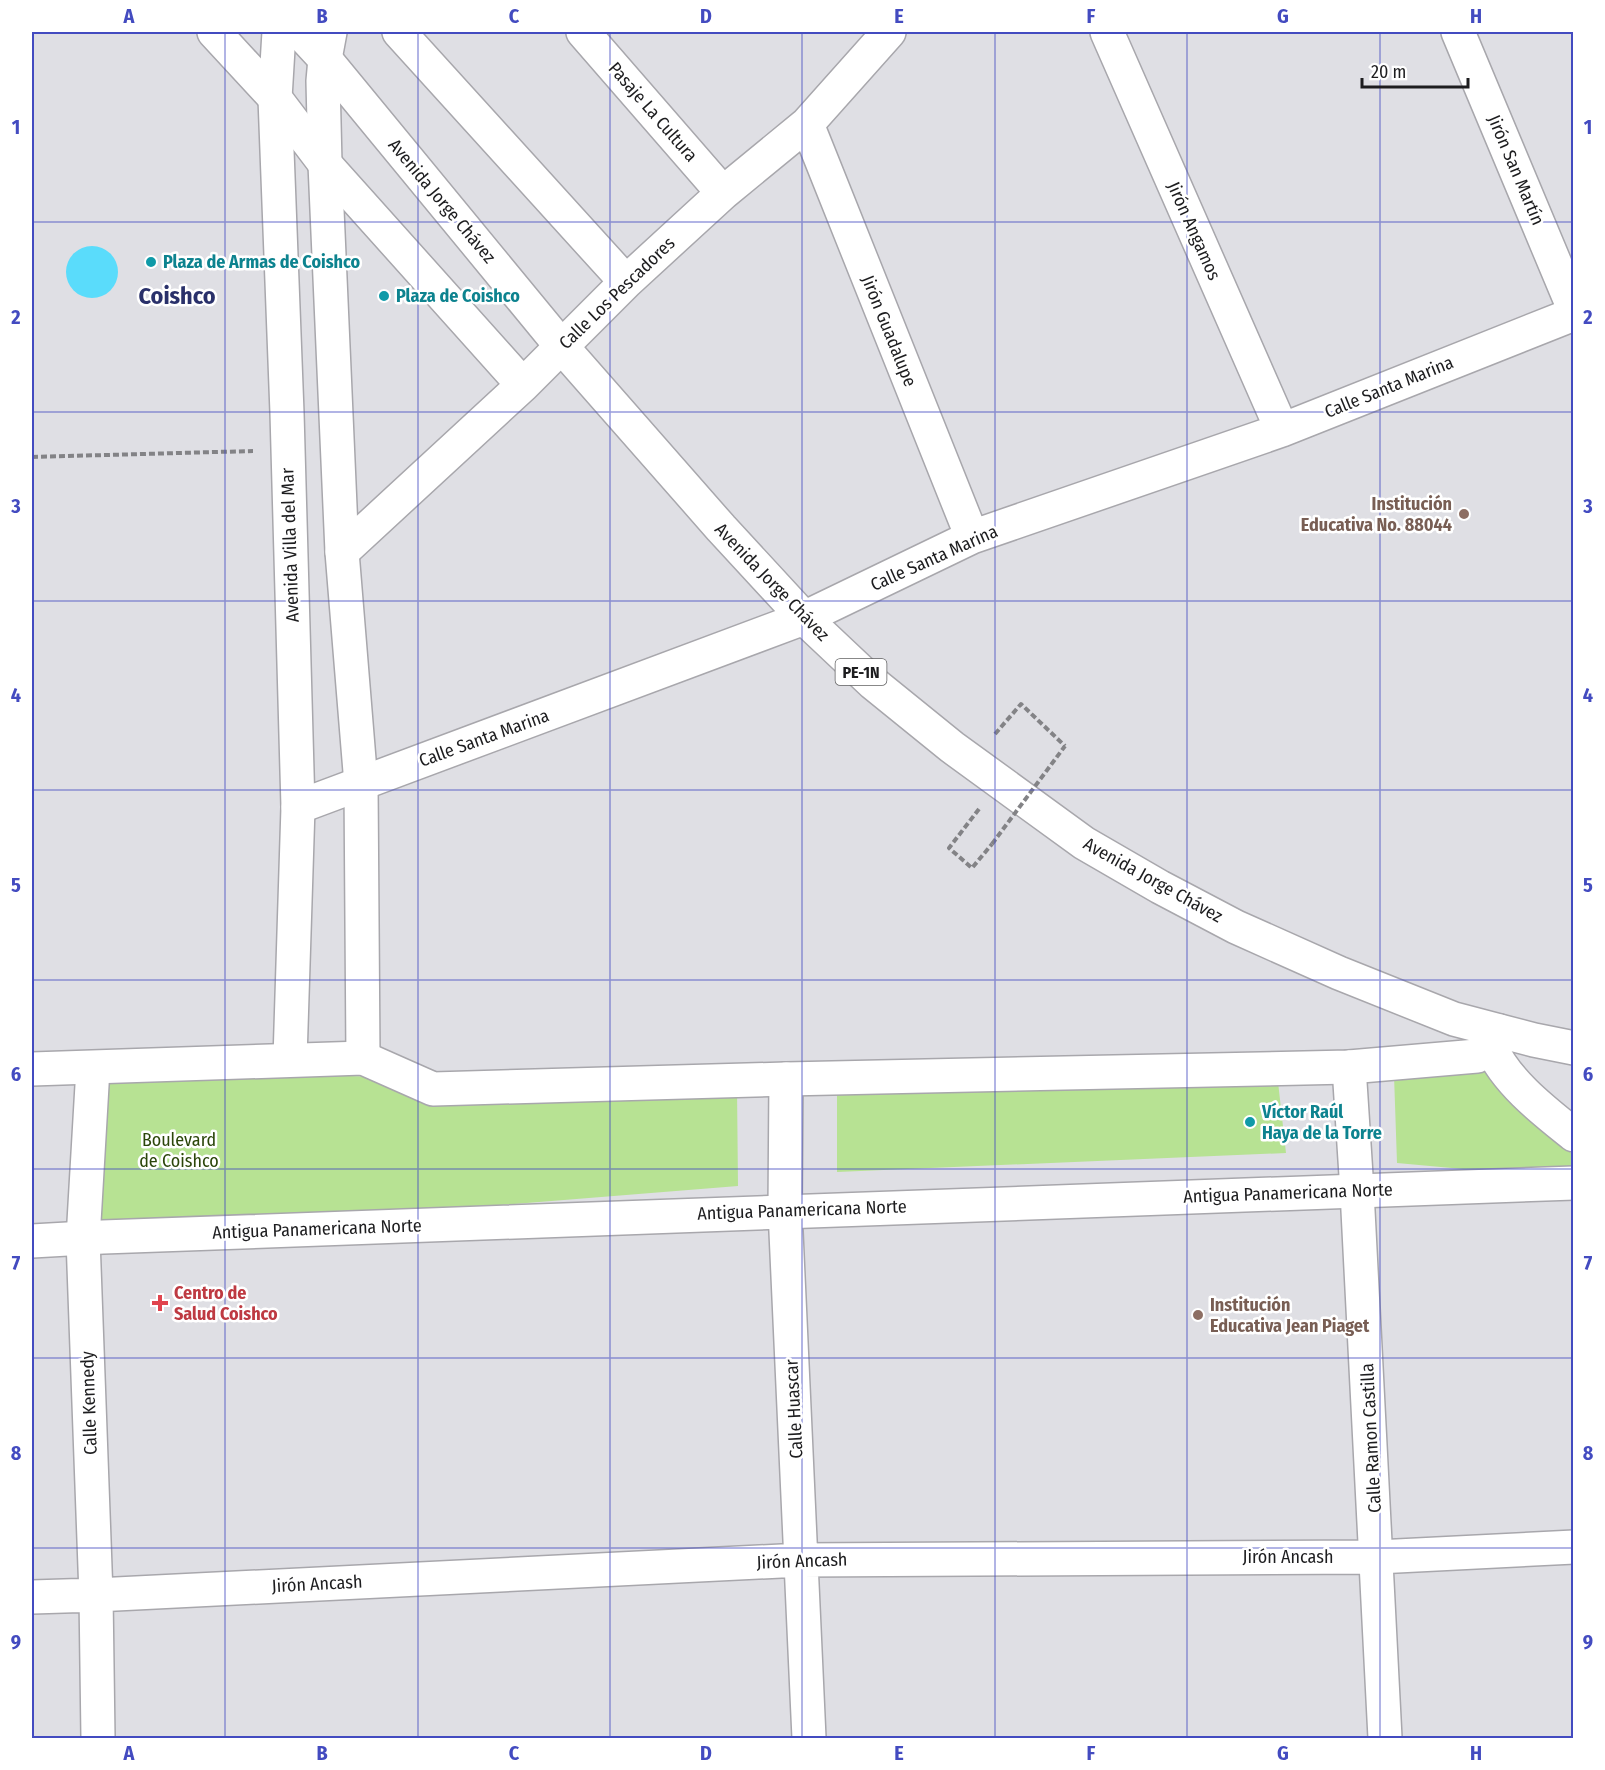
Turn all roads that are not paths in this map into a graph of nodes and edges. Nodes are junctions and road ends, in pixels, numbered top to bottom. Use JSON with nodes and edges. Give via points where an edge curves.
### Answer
{"nodes":[{"id":1,"x":213,"y":32,"type":"edge"},
{"id":2,"x":279,"y":32,"type":"edge"},
{"id":3,"x":300,"y":32,"type":"edge"},
{"id":4,"x":399,"y":32,"type":"edge"},
{"id":5,"x":583,"y":32,"type":"edge"},
{"id":6,"x":889,"y":32,"type":"edge"},
{"id":7,"x":1107,"y":32,"type":"edge"},
{"id":8,"x":1458,"y":32,"type":"edge"},
{"id":9,"x":328,"y":45,"type":"edge"},
{"id":10,"x":275,"y":98,"type":"junction"},
{"id":11,"x":807,"y":124,"type":"junction"},
{"id":12,"x":326,"y":164,"type":"junction"},
{"id":13,"x":723,"y":193,"type":"junction"},
{"id":14,"x":626,"y":282,"type":"junction"},
{"id":15,"x":1574,"y":309,"type":"edge"},
{"id":16,"x":1574,"y":314,"type":"edge"},
{"id":17,"x":562,"y":347,"type":"junction"},
{"id":18,"x":523,"y":386,"type":"junction"},
{"id":19,"x":1282,"y":430,"type":"junction"},
{"id":20,"x":338,"y":448,"type":"junction"},
{"id":21,"x":287,"y":450,"type":"junction"},
{"id":22,"x":972,"y":537,"type":"junction"},
{"id":23,"x":342,"y":552,"type":"junction"},
{"id":24,"x":804,"y":618,"type":"junction"},
{"id":25,"x":361,"y":784,"type":"junction"},
{"id":26,"x":298,"y":807,"type":"junction"},
{"id":27,"x":1495,"y":1039,"type":"junction"},
{"id":28,"x":1574,"y":1048,"type":"edge"},
{"id":29,"x":363,"y":1058,"type":"junction"},
{"id":30,"x":290,"y":1059,"type":"junction"},
{"id":31,"x":1349,"y":1067,"type":"junction"},
{"id":32,"x":93,"y":1068,"type":"junction"},
{"id":33,"x":32,"y":1069,"type":"edge"},
{"id":34,"x":786,"y":1078,"type":"junction"},
{"id":35,"x":1574,"y":1135,"type":"edge"},
{"id":36,"x":1574,"y":1183,"type":"edge"},
{"id":37,"x":1357,"y":1191,"type":"junction"},
{"id":38,"x":785,"y":1210,"type":"junction"},
{"id":39,"x":83,"y":1239,"type":"junction"},
{"id":40,"x":32,"y":1241,"type":"edge"},
{"id":41,"x":1574,"y":1547,"type":"edge"},
{"id":42,"x":1377,"y":1557,"type":"junction"},
{"id":43,"x":801,"y":1560,"type":"junction"},
{"id":44,"x":96,"y":1595,"type":"junction"},
{"id":45,"x":32,"y":1597,"type":"edge"},
{"id":46,"x":98,"y":1738,"type":"edge"},
{"id":47,"x":809,"y":1738,"type":"edge"},
{"id":48,"x":1385,"y":1738,"type":"edge"}],
"edges":[{"from":1,"to":10,"type":"main road"},
{"from":2,"to":10,"type":"main road","name":"Avenida Villa del Mar"},
{"from":3,"to":9,"type":"main road","name":"Avenida Jorge Chávez","number":"PE-1N"},
{"from":4,"to":14,"type":"main road"},
{"from":5,"to":13,"type":"main road","name":"Pasaje La Cultura"},
{"from":6,"to":11,"type":"main road","name":"Calle Los Pescadores"},
{"from":7,"to":19,"type":"main road","name":"Jirón Angamos"},
{"from":8,"to":15,"type":"main road","name":"Jirón San Martín"},
{"from":9,"to":12,"type":"main road","via":[[323,81]]},
{"from":9,"to":17,"type":"main road","name":"Avenida Jorge Chávez","number":"PE-1N"},
{"from":10,"to":12,"type":"main road"},
{"from":10,"to":21,"type":"main road","name":"Avenida Villa del Mar"},
{"from":11,"to":13,"type":"main road","name":"Calle Los Pescadores"},
{"from":11,"to":22,"type":"main road","name":"Jirón Guadalupe"},
{"from":12,"to":18,"type":"main road"},
{"from":12,"to":20,"type":"main road"},
{"from":13,"to":14,"type":"main road","name":"Calle Los Pescadores"},
{"from":14,"to":17,"type":"main road","name":"Calle Los Pescadores"},
{"from":16,"to":19,"type":"main road","name":"Calle Santa Marina"},
{"from":17,"to":18,"type":"main road","name":"Calle Los Pescadores"},
{"from":17,"to":24,"type":"main road","name":"Avenida Jorge Chávez","number":"PE-1N"},
{"from":18,"to":23,"type":"main road","name":"Calle Los Pescadores"},
{"from":19,"to":22,"type":"main road","name":"Calle Santa Marina"},
{"from":20,"to":21,"type":"main road"},
{"from":20,"to":23,"type":"main road"},
{"from":21,"to":26,"type":"main road","name":"Avenida Villa del Mar"},
{"from":22,"to":24,"type":"main road","name":"Calle Santa Marina"},
{"from":23,"to":25,"type":"main road"},
{"from":24,"to":25,"type":"main road","name":"Calle Santa Marina"},
{"from":24,"to":27,"type":"main road","name":"Avenida Jorge Chávez","number":"PE-1N","via":[[873,683],[952,747],[1084,843],[1236,927]]},
{"from":25,"to":26,"type":"main road","name":"Calle Santa Marina"},
{"from":25,"to":29,"type":"main road"},
{"from":26,"to":30,"type":"main road","name":"Avenida Villa del Mar"},
{"from":27,"to":28,"type":"main road","name":"Avenida Jorge Chávez","number":"PE-1N"},
{"from":27,"to":31,"type":"main road","via":[[1477,1056]]},
{"from":27,"to":35,"type":"main road","via":[[1495,1058],[1505,1072]]},
{"from":29,"to":30,"type":"main road"},
{"from":29,"to":34,"type":"main road","via":[[433,1089]]},
{"from":30,"to":32,"type":"main road"},
{"from":31,"to":34,"type":"main road"},
{"from":31,"to":37,"type":"main road","name":"Calle Ramon Castilla"},
{"from":32,"to":33,"type":"main road"},
{"from":32,"to":39,"type":"main road","name":"Calle Kennedy"},
{"from":34,"to":38,"type":"main road","name":"Calle Huascar"},
{"from":36,"to":37,"type":"main road","name":"Antigua Panamericana Norte"},
{"from":37,"to":38,"type":"main road","name":"Antigua Panamericana Norte"},
{"from":37,"to":42,"type":"main road","name":"Calle Ramon Castilla"},
{"from":38,"to":39,"type":"main road","name":"Antigua Panamericana Norte"},
{"from":38,"to":43,"type":"main road","name":"Calle Huascar"},
{"from":39,"to":40,"type":"main road","name":"Antigua Panamericana Norte"},
{"from":39,"to":44,"type":"main road","name":"Calle Kennedy"},
{"from":41,"to":42,"type":"main road","name":"Jirón Ancash"},
{"from":42,"to":43,"type":"main road","name":"Jirón Ancash"},
{"from":42,"to":48,"type":"main road","name":"Calle Ramon Castilla"},
{"from":43,"to":44,"type":"main road","name":"Jirón Ancash"},
{"from":43,"to":47,"type":"main road","name":"Calle Huascar"},
{"from":44,"to":45,"type":"main road","name":"Jirón Ancash"},
{"from":44,"to":46,"type":"main road","name":"Calle Kennedy"}]}
